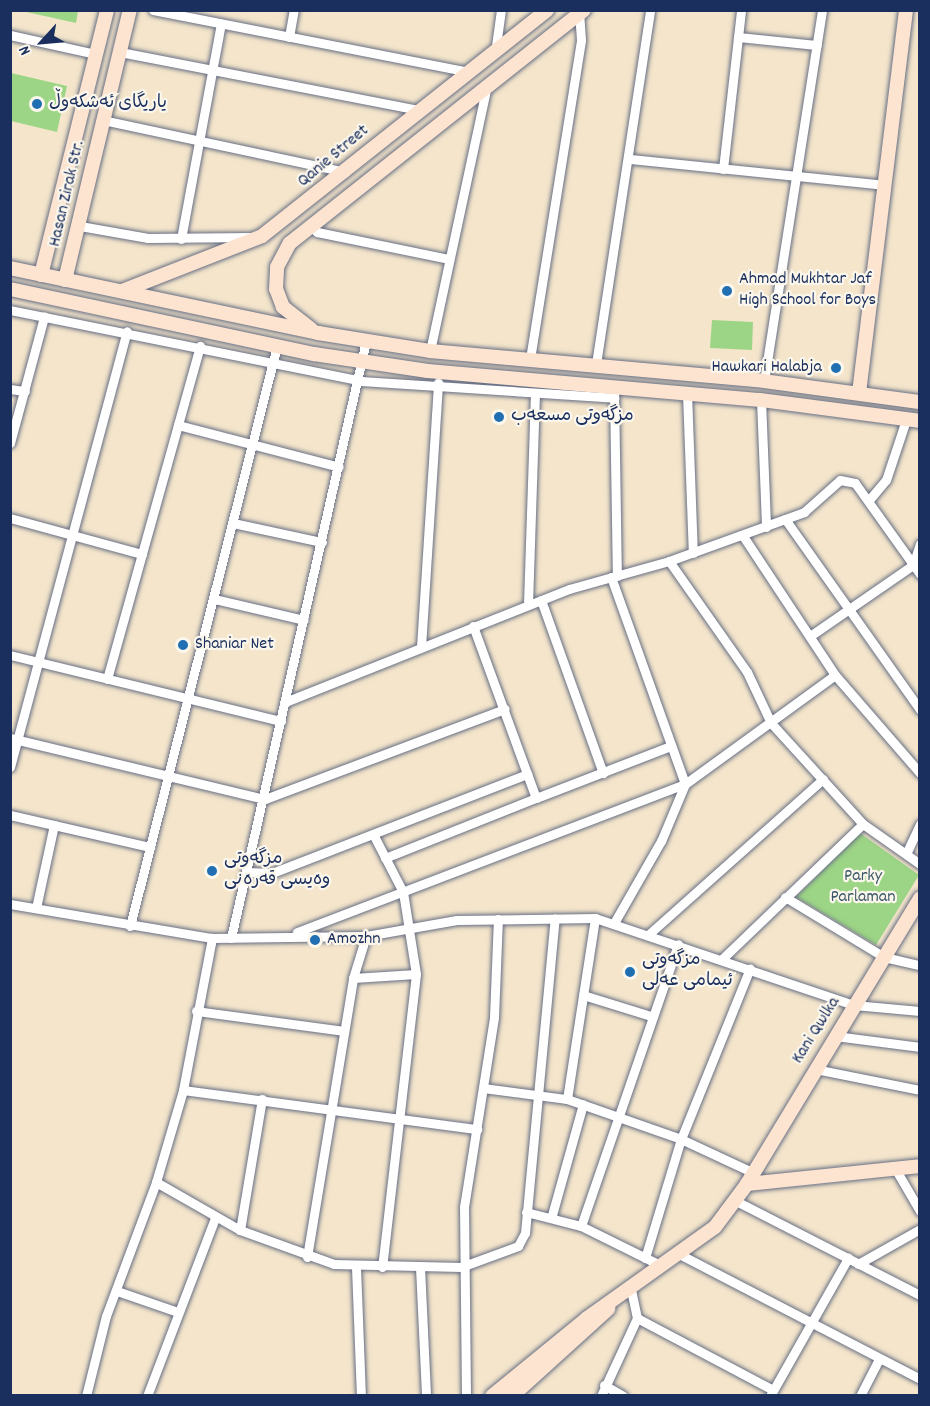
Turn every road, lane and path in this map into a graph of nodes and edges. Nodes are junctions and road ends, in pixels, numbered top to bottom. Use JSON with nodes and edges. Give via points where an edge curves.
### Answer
{"nodes":[{"id":1,"x":107,"y":10,"type":"edge"},
{"id":2,"x":130,"y":10,"type":"edge"},
{"id":3,"x":153,"y":10,"type":"edge"},
{"id":4,"x":294,"y":10,"type":"edge"},
{"id":5,"x":501,"y":10,"type":"edge"},
{"id":6,"x":547,"y":10,"type":"edge"},
{"id":7,"x":650,"y":10,"type":"edge"},
{"id":8,"x":741,"y":10,"type":"edge"},
{"id":9,"x":822,"y":10,"type":"edge"},
{"id":10,"x":906,"y":10,"type":"edge"},
{"id":11,"x":582,"y":12,"type":"edge"},
{"id":12,"x":221,"y":24,"type":"junction"},
{"id":13,"x":10,"y":35,"type":"edge"},
{"id":14,"x":289,"y":37,"type":"junction"},
{"id":15,"x":738,"y":37,"type":"junction"},
{"id":16,"x":817,"y":45,"type":"junction"},
{"id":17,"x":120,"y":52,"type":"junction"},
{"id":18,"x":95,"y":54,"type":"junction"},
{"id":19,"x":494,"y":55,"type":"junction"},
{"id":20,"x":211,"y":70,"type":"junction"},
{"id":21,"x":472,"y":72,"type":"junction"},
{"id":22,"x":489,"y":82,"type":"junction"},
{"id":23,"x":419,"y":110,"type":"junction"},
{"id":24,"x":103,"y":120,"type":"junction"},
{"id":25,"x":200,"y":141,"type":"junction"},
{"id":26,"x":630,"y":159,"type":"junction"},
{"id":27,"x":723,"y":169,"type":"junction"},
{"id":28,"x":345,"y":172,"type":"junction"},
{"id":29,"x":800,"y":177,"type":"junction"},
{"id":30,"x":884,"y":185,"type":"junction"},
{"id":31,"x":312,"y":199,"type":"junction"},
{"id":32,"x":322,"y":213,"type":"junction"},
{"id":33,"x":309,"y":225,"type":"junction"},
{"id":34,"x":80,"y":226,"type":"junction"},
{"id":35,"x":262,"y":236,"type":"junction"},
{"id":36,"x":181,"y":239,"type":"junction"},
{"id":37,"x":448,"y":259,"type":"junction"},
{"id":38,"x":10,"y":268,"type":"edge"},
{"id":39,"x":41,"y":275,"type":"junction"},
{"id":40,"x":65,"y":280,"type":"junction"},
{"id":41,"x":10,"y":289,"type":"edge"},
{"id":42,"x":121,"y":292,"type":"junction"},
{"id":43,"x":10,"y":310,"type":"edge"},
{"id":44,"x":44,"y":317,"type":"junction"},
{"id":45,"x":127,"y":331,"type":"junction"},
{"id":46,"x":318,"y":333,"type":"junction"},
{"id":47,"x":366,"y":341,"type":"junction"},
{"id":48,"x":200,"y":346,"type":"junction"},
{"id":49,"x":277,"y":346,"type":"junction"},
{"id":50,"x":430,"y":351,"type":"junction"},
{"id":51,"x":530,"y":359,"type":"junction"},
{"id":52,"x":273,"y":362,"type":"junction"},
{"id":53,"x":364,"y":362,"type":"junction"},
{"id":54,"x":596,"y":364,"type":"junction"},
{"id":55,"x":439,"y":372,"type":"junction"},
{"id":56,"x":361,"y":381,"type":"junction"},
{"id":57,"x":764,"y":381,"type":"junction"},
{"id":58,"x":437,"y":387,"type":"junction"},
{"id":59,"x":10,"y":388,"type":"edge"},
{"id":60,"x":25,"y":391,"type":"junction"},
{"id":61,"x":614,"y":392,"type":"junction"},
{"id":62,"x":687,"y":393,"type":"junction"},
{"id":63,"x":859,"y":393,"type":"junction"},
{"id":64,"x":535,"y":395,"type":"junction"},
{"id":65,"x":761,"y":400,"type":"junction"},
{"id":66,"x":920,"y":402,"type":"edge"},
{"id":67,"x":913,"y":421,"type":"edge"},
{"id":68,"x":178,"y":425,"type":"junction"},
{"id":69,"x":10,"y":442,"type":"edge"},
{"id":70,"x":252,"y":444,"type":"junction"},
{"id":71,"x":339,"y":467,"type":"junction"},
{"id":72,"x":869,"y":500,"type":"junction"},
{"id":73,"x":10,"y":518,"type":"edge"},
{"id":74,"x":785,"y":519,"type":"junction"},
{"id":75,"x":233,"y":523,"type":"junction"},
{"id":76,"x":766,"y":527,"type":"junction"},
{"id":77,"x":72,"y":534,"type":"junction"},
{"id":78,"x":743,"y":536,"type":"junction"},
{"id":79,"x":322,"y":542,"type":"junction"},
{"id":80,"x":920,"y":544,"type":"edge"},
{"id":81,"x":693,"y":553,"type":"junction"},
{"id":82,"x":142,"y":554,"type":"junction"},
{"id":83,"x":669,"y":561,"type":"junction"},
{"id":84,"x":913,"y":565,"type":"junction"},
{"id":85,"x":920,"y":574,"type":"edge"},
{"id":86,"x":614,"y":577,"type":"junction"},
{"id":87,"x":214,"y":599,"type":"junction"},
{"id":88,"x":541,"y":600,"type":"junction"},
{"id":89,"x":528,"y":604,"type":"junction"},
{"id":90,"x":845,"y":610,"type":"junction"},
{"id":91,"x":304,"y":620,"type":"junction"},
{"id":92,"x":473,"y":626,"type":"junction"},
{"id":93,"x":810,"y":636,"type":"junction"},
{"id":94,"x":421,"y":647,"type":"junction"},
{"id":95,"x":10,"y":655,"type":"edge"},
{"id":96,"x":39,"y":662,"type":"junction"},
{"id":97,"x":836,"y":675,"type":"junction"},
{"id":98,"x":107,"y":679,"type":"junction"},
{"id":99,"x":189,"y":699,"type":"junction"},
{"id":100,"x":285,"y":702,"type":"junction"},
{"id":101,"x":504,"y":709,"type":"junction"},
{"id":102,"x":920,"y":710,"type":"edge"},
{"id":103,"x":280,"y":721,"type":"junction"},
{"id":104,"x":771,"y":723,"type":"junction"},
{"id":105,"x":14,"y":739,"type":"edge"},
{"id":106,"x":672,"y":746,"type":"junction"},
{"id":107,"x":10,"y":767,"type":"edge"},
{"id":108,"x":603,"y":772,"type":"junction"},
{"id":109,"x":920,"y":773,"type":"edge"},
{"id":110,"x":527,"y":774,"type":"junction"},
{"id":111,"x":170,"y":777,"type":"junction"},
{"id":112,"x":823,"y":779,"type":"junction"},
{"id":113,"x":685,"y":784,"type":"junction"},
{"id":114,"x":537,"y":798,"type":"junction"},
{"id":115,"x":266,"y":799,"type":"junction"},
{"id":116,"x":10,"y":814,"type":"edge"},
{"id":117,"x":920,"y":824,"type":"edge"},
{"id":118,"x":54,"y":825,"type":"junction"},
{"id":119,"x":863,"y":825,"type":"junction"},
{"id":120,"x":373,"y":834,"type":"junction"},
{"id":121,"x":150,"y":848,"type":"junction"},
{"id":122,"x":906,"y":854,"type":"junction"},
{"id":123,"x":385,"y":858,"type":"junction"},
{"id":124,"x":920,"y":864,"type":"edge"},
{"id":125,"x":246,"y":872,"type":"junction"},
{"id":126,"x":403,"y":892,"type":"junction"},
{"id":127,"x":784,"y":897,"type":"junction"},
{"id":128,"x":918,"y":902,"type":"edge"},
{"id":129,"x":10,"y":904,"type":"edge"},
{"id":130,"x":36,"y":908,"type":"junction"},
{"id":131,"x":555,"y":918,"type":"junction"},
{"id":132,"x":595,"y":918,"type":"junction"},
{"id":133,"x":498,"y":919,"type":"junction"},
{"id":134,"x":614,"y":922,"type":"junction"},
{"id":135,"x":130,"y":927,"type":"junction"},
{"id":136,"x":412,"y":928,"type":"junction"},
{"id":137,"x":293,"y":934,"type":"junction"},
{"id":138,"x":649,"y":934,"type":"junction"},
{"id":139,"x":366,"y":936,"type":"junction"},
{"id":140,"x":212,"y":938,"type":"junction"},
{"id":141,"x":231,"y":938,"type":"junction"},
{"id":142,"x":678,"y":944,"type":"junction"},
{"id":143,"x":884,"y":957,"type":"junction"},
{"id":144,"x":722,"y":958,"type":"junction"},
{"id":145,"x":920,"y":965,"type":"edge"},
{"id":146,"x":750,"y":968,"type":"junction"},
{"id":147,"x":416,"y":974,"type":"junction"},
{"id":148,"x":353,"y":978,"type":"junction"},
{"id":149,"x":583,"y":995,"type":"junction"},
{"id":150,"x":854,"y":1005,"type":"junction"},
{"id":151,"x":196,"y":1011,"type":"junction"},
{"id":152,"x":920,"y":1011,"type":"edge"},
{"id":153,"x":651,"y":1016,"type":"junction"},
{"id":154,"x":344,"y":1031,"type":"junction"},
{"id":155,"x":835,"y":1036,"type":"junction"},
{"id":156,"x":920,"y":1047,"type":"edge"},
{"id":157,"x":814,"y":1069,"type":"junction"},
{"id":158,"x":483,"y":1088,"type":"junction"},
{"id":159,"x":183,"y":1090,"type":"junction"},
{"id":160,"x":920,"y":1090,"type":"edge"},
{"id":161,"x":541,"y":1093,"type":"junction"},
{"id":162,"x":262,"y":1099,"type":"junction"},
{"id":163,"x":567,"y":1099,"type":"junction"},
{"id":164,"x":583,"y":1104,"type":"junction"},
{"id":165,"x":330,"y":1113,"type":"junction"},
{"id":166,"x":617,"y":1116,"type":"junction"},
{"id":167,"x":403,"y":1121,"type":"junction"},
{"id":168,"x":477,"y":1129,"type":"junction"},
{"id":169,"x":681,"y":1139,"type":"junction"},
{"id":170,"x":920,"y":1166,"type":"edge"},
{"id":171,"x":896,"y":1170,"type":"junction"},
{"id":172,"x":750,"y":1179,"type":"junction"},
{"id":173,"x":156,"y":1182,"type":"junction"},
{"id":174,"x":736,"y":1200,"type":"junction"},
{"id":175,"x":920,"y":1211,"type":"edge"},
{"id":176,"x":526,"y":1212,"type":"junction"},
{"id":177,"x":552,"y":1215,"type":"junction"},
{"id":178,"x":215,"y":1218,"type":"junction"},
{"id":179,"x":581,"y":1226,"type":"junction"},
{"id":180,"x":920,"y":1229,"type":"edge"},
{"id":181,"x":240,"y":1230,"type":"junction"},
{"id":182,"x":681,"y":1255,"type":"junction"},
{"id":183,"x":307,"y":1257,"type":"junction"},
{"id":184,"x":645,"y":1258,"type":"junction"},
{"id":185,"x":848,"y":1258,"type":"junction"},
{"id":186,"x":858,"y":1264,"type":"junction"},
{"id":187,"x":662,"y":1266,"type":"junction"},
{"id":188,"x":356,"y":1267,"type":"junction"},
{"id":189,"x":382,"y":1267,"type":"junction"},
{"id":190,"x":420,"y":1267,"type":"junction"},
{"id":191,"x":461,"y":1267,"type":"junction"},
{"id":192,"x":631,"y":1289,"type":"junction"},
{"id":193,"x":117,"y":1291,"type":"junction"},
{"id":194,"x":920,"y":1295,"type":"edge"},
{"id":195,"x":613,"y":1303,"type":"junction"},
{"id":196,"x":178,"y":1312,"type":"junction"},
{"id":197,"x":637,"y":1318,"type":"junction"},
{"id":198,"x":810,"y":1325,"type":"junction"},
{"id":199,"x":879,"y":1359,"type":"junction"},
{"id":200,"x":920,"y":1379,"type":"edge"},
{"id":201,"x":604,"y":1385,"type":"junction"},
{"id":202,"x":772,"y":1393,"type":"edge"},
{"id":203,"x":86,"y":1395,"type":"edge"},
{"id":204,"x":147,"y":1395,"type":"edge"},
{"id":205,"x":361,"y":1395,"type":"edge"},
{"id":206,"x":426,"y":1395,"type":"edge"},
{"id":207,"x":466,"y":1395,"type":"edge"},
{"id":208,"x":492,"y":1395,"type":"edge"},
{"id":209,"x":512,"y":1395,"type":"edge"},
{"id":210,"x":601,"y":1395,"type":"edge"},
{"id":211,"x":623,"y":1395,"type":"edge"},
{"id":212,"x":860,"y":1395,"type":"edge"}],
"edges":[{"from":1,"to":18,"type":"main road","name":"Hasan Zirak Str."},
{"from":2,"to":17,"type":"main road","name":"Hasan Zirak Str."},
{"from":3,"to":12,"type":"street"},
{"from":4,"to":14,"type":"street"},
{"from":5,"to":19,"type":"street"},
{"from":6,"to":19,"type":"main road","name":"Qanie Street"},
{"from":7,"to":26,"type":"street"},
{"from":8,"to":15,"type":"street"},
{"from":9,"to":16,"type":"street"},
{"from":10,"to":30,"type":"main road"},
{"from":11,"to":22,"type":"main road","name":"Qanie Street"},
{"from":11,"to":51,"type":"street","via":[[581,40]]},
{"from":12,"to":14,"type":"street"},
{"from":12,"to":20,"type":"street"},
{"from":13,"to":18,"type":"street"},
{"from":14,"to":21,"type":"street"},
{"from":15,"to":16,"type":"street"},
{"from":15,"to":27,"type":"street"},
{"from":16,"to":29,"type":"street"},
{"from":17,"to":20,"type":"street"},
{"from":17,"to":24,"type":"main road","name":"Hasan Zirak Str."},
{"from":18,"to":39,"type":"main road","name":"Hasan Zirak Str."},
{"from":19,"to":21,"type":"main road","name":"Qanie Street"},
{"from":20,"to":23,"type":"street"},
{"from":20,"to":25,"type":"street"},
{"from":21,"to":23,"type":"main road","name":"Qanie Street"},
{"from":22,"to":32,"type":"main road","name":"Qanie Street"},
{"from":22,"to":37,"type":"street","via":[[477,113]]},
{"from":23,"to":28,"type":"main road","name":"Qanie Street"},
{"from":24,"to":25,"type":"street"},
{"from":24,"to":34,"type":"main road","name":"Hasan Zirak Str."},
{"from":25,"to":28,"type":"street"},
{"from":25,"to":36,"type":"street"},
{"from":26,"to":27,"type":"street"},
{"from":26,"to":54,"type":"street"},
{"from":27,"to":29,"type":"street"},
{"from":28,"to":31,"type":"main road","name":"Qanie Street"},
{"from":29,"to":30,"type":"street"},
{"from":29,"to":57,"type":"street"},
{"from":30,"to":63,"type":"main road"},
{"from":31,"to":32,"type":"main road"},
{"from":31,"to":35,"type":"main road","name":"Qanie Street"},
{"from":32,"to":33,"type":"main road","name":"Qanie Street"},
{"from":33,"to":37,"type":"street","via":[[317,232]]},
{"from":33,"to":46,"type":"main road","name":"Qanie Street","via":[[277,267],[276,289],[283,307]]},
{"from":34,"to":36,"type":"street","via":[[120,235]]},
{"from":34,"to":40,"type":"main road","name":"Hasan Zirak Str."},
{"from":35,"to":36,"type":"street"},
{"from":35,"to":42,"type":"main road","name":"Qanie Street"},
{"from":37,"to":50,"type":"street"},
{"from":38,"to":39,"type":"main road"},
{"from":39,"to":40,"type":"main road"},
{"from":40,"to":42,"type":"main road"},
{"from":41,"to":49,"type":"main road"},
{"from":42,"to":46,"type":"main road"},
{"from":43,"to":44,"type":"street"},
{"from":44,"to":45,"type":"street"},
{"from":44,"to":60,"type":"street"},
{"from":45,"to":48,"type":"street"},
{"from":45,"to":77,"type":"street"},
{"from":46,"to":47,"type":"main road"},
{"from":47,"to":50,"type":"main road"},
{"from":47,"to":53,"type":"street"},
{"from":48,"to":52,"type":"street"},
{"from":48,"to":68,"type":"street"},
{"from":49,"to":52,"type":"street"},
{"from":49,"to":53,"type":"main road"},
{"from":50,"to":51,"type":"main road"},
{"from":51,"to":54,"type":"main road"},
{"from":52,"to":56,"type":"street"},
{"from":52,"to":70,"type":"street"},
{"from":53,"to":55,"type":"main road"},
{"from":53,"to":56,"type":"street"},
{"from":54,"to":57,"type":"main road"},
{"from":55,"to":58,"type":"street"},
{"from":55,"to":61,"type":"main road"},
{"from":56,"to":58,"type":"street"},
{"from":56,"to":71,"type":"street"},
{"from":57,"to":63,"type":"main road"},
{"from":58,"to":64,"type":"street"},
{"from":58,"to":94,"type":"street"},
{"from":59,"to":60,"type":"street"},
{"from":60,"to":69,"type":"street"},
{"from":61,"to":62,"type":"main road"},
{"from":61,"to":64,"type":"street"},
{"from":61,"to":86,"type":"street"},
{"from":62,"to":65,"type":"main road"},
{"from":62,"to":81,"type":"street"},
{"from":63,"to":66,"type":"main road"},
{"from":64,"to":89,"type":"street"},
{"from":65,"to":67,"type":"main road"},
{"from":65,"to":76,"type":"street"},
{"from":67,"to":72,"type":"street","via":[[886,480]]},
{"from":68,"to":70,"type":"street"},
{"from":68,"to":82,"type":"street"},
{"from":70,"to":71,"type":"street"},
{"from":70,"to":75,"type":"street"},
{"from":71,"to":79,"type":"street"},
{"from":72,"to":74,"type":"street","via":[[855,483],[840,480],[804,512]]},
{"from":72,"to":84,"type":"street"},
{"from":73,"to":77,"type":"street"},
{"from":74,"to":76,"type":"street"},
{"from":74,"to":90,"type":"street"},
{"from":75,"to":79,"type":"street"},
{"from":75,"to":87,"type":"street"},
{"from":76,"to":78,"type":"street"},
{"from":77,"to":82,"type":"street"},
{"from":77,"to":96,"type":"street"},
{"from":78,"to":81,"type":"street"},
{"from":78,"to":93,"type":"street"},
{"from":79,"to":91,"type":"street"},
{"from":80,"to":84,"type":"street"},
{"from":81,"to":83,"type":"street"},
{"from":82,"to":98,"type":"street"},
{"from":83,"to":86,"type":"street"},
{"from":83,"to":104,"type":"street","via":[[747,672]]},
{"from":84,"to":85,"type":"street"},
{"from":84,"to":90,"type":"street"},
{"from":86,"to":88,"type":"street"},
{"from":86,"to":106,"type":"street"},
{"from":87,"to":91,"type":"street"},
{"from":87,"to":99,"type":"street"},
{"from":88,"to":89,"type":"street"},
{"from":88,"to":108,"type":"street"},
{"from":89,"to":92,"type":"street"},
{"from":90,"to":93,"type":"street"},
{"from":90,"to":102,"type":"street"},
{"from":91,"to":100,"type":"street"},
{"from":92,"to":94,"type":"street"},
{"from":92,"to":101,"type":"street"},
{"from":93,"to":97,"type":"street"},
{"from":94,"to":100,"type":"street","via":[[333,688]]},
{"from":95,"to":96,"type":"street"},
{"from":96,"to":98,"type":"street"},
{"from":96,"to":105,"type":"street"},
{"from":97,"to":104,"type":"street"},
{"from":97,"to":109,"type":"street"},
{"from":98,"to":99,"type":"street"},
{"from":99,"to":103,"type":"street"},
{"from":99,"to":111,"type":"street"},
{"from":100,"to":103,"type":"street"},
{"from":101,"to":110,"type":"street"},
{"from":101,"to":115,"type":"street"},
{"from":103,"to":115,"type":"street"},
{"from":104,"to":112,"type":"street"},
{"from":104,"to":113,"type":"street"},
{"from":105,"to":107,"type":"street"},
{"from":105,"to":111,"type":"street"},
{"from":106,"to":108,"type":"street"},
{"from":106,"to":113,"type":"street"},
{"from":108,"to":114,"type":"street"},
{"from":110,"to":114,"type":"street"},
{"from":110,"to":120,"type":"street"},
{"from":111,"to":115,"type":"street"},
{"from":111,"to":121,"type":"street"},
{"from":112,"to":119,"type":"street"},
{"from":112,"to":138,"type":"street"},
{"from":113,"to":126,"type":"street"},
{"from":113,"to":134,"type":"street","via":[[661,841]]},
{"from":114,"to":123,"type":"street"},
{"from":115,"to":125,"type":"street"},
{"from":116,"to":118,"type":"street"},
{"from":117,"to":122,"type":"street"},
{"from":118,"to":121,"type":"street"},
{"from":118,"to":130,"type":"street"},
{"from":119,"to":122,"type":"street"},
{"from":119,"to":127,"type":"street"},
{"from":120,"to":123,"type":"street"},
{"from":120,"to":125,"type":"street","via":[[272,873]]},
{"from":121,"to":135,"type":"street"},
{"from":122,"to":124,"type":"street"},
{"from":123,"to":126,"type":"street"},
{"from":125,"to":141,"type":"street"},
{"from":126,"to":136,"type":"street"},
{"from":126,"to":137,"type":"street"},
{"from":127,"to":143,"type":"street"},
{"from":127,"to":144,"type":"street"},
{"from":128,"to":143,"type":"main road","name":"Kani Qwlka"},
{"from":129,"to":130,"type":"street"},
{"from":130,"to":135,"type":"street"},
{"from":131,"to":132,"type":"street"},
{"from":131,"to":133,"type":"street"},
{"from":131,"to":161,"type":"street"},
{"from":132,"to":134,"type":"street"},
{"from":132,"to":149,"type":"street"},
{"from":133,"to":136,"type":"street"},
{"from":133,"to":158,"type":"street","via":[[498,977]]},
{"from":134,"to":138,"type":"street"},
{"from":135,"to":140,"type":"street"},
{"from":136,"to":139,"type":"street"},
{"from":136,"to":147,"type":"street"},
{"from":137,"to":139,"type":"street"},
{"from":137,"to":141,"type":"street"},
{"from":138,"to":142,"type":"street"},
{"from":139,"to":148,"type":"street"},
{"from":140,"to":141,"type":"street"},
{"from":140,"to":151,"type":"street"},
{"from":142,"to":144,"type":"street"},
{"from":142,"to":153,"type":"street"},
{"from":143,"to":145,"type":"street"},
{"from":143,"to":150,"type":"main road","name":"Kani Qwlka"},
{"from":144,"to":146,"type":"street"},
{"from":146,"to":150,"type":"street"},
{"from":146,"to":169,"type":"street"},
{"from":147,"to":148,"type":"street"},
{"from":147,"to":167,"type":"street"},
{"from":148,"to":154,"type":"street"},
{"from":149,"to":153,"type":"street"},
{"from":149,"to":163,"type":"street"},
{"from":150,"to":152,"type":"street"},
{"from":150,"to":155,"type":"main road","name":"Kani Qwlka"},
{"from":151,"to":154,"type":"street"},
{"from":151,"to":159,"type":"street"},
{"from":153,"to":166,"type":"street"},
{"from":154,"to":165,"type":"street"},
{"from":155,"to":156,"type":"street"},
{"from":155,"to":157,"type":"main road","name":"Kani Qwlka"},
{"from":157,"to":160,"type":"street"},
{"from":157,"to":172,"type":"main road","name":"Kani Qwlka"},
{"from":158,"to":161,"type":"street"},
{"from":158,"to":168,"type":"street"},
{"from":159,"to":162,"type":"street"},
{"from":159,"to":173,"type":"street"},
{"from":161,"to":163,"type":"street"},
{"from":161,"to":176,"type":"street"},
{"from":162,"to":165,"type":"street"},
{"from":162,"to":181,"type":"street"},
{"from":163,"to":164,"type":"street"},
{"from":164,"to":166,"type":"street"},
{"from":164,"to":177,"type":"street"},
{"from":165,"to":167,"type":"street"},
{"from":165,"to":183,"type":"street"},
{"from":166,"to":169,"type":"street"},
{"from":166,"to":179,"type":"street"},
{"from":167,"to":168,"type":"street"},
{"from":167,"to":189,"type":"street"},
{"from":168,"to":191,"type":"street","via":[[464,1207]]},
{"from":169,"to":172,"type":"street"},
{"from":169,"to":184,"type":"street"},
{"from":170,"to":171,"type":"main road"},
{"from":171,"to":172,"type":"main road"},
{"from":171,"to":175,"type":"street"},
{"from":172,"to":174,"type":"main road","name":"Kani Qwlka"},
{"from":173,"to":178,"type":"street"},
{"from":173,"to":193,"type":"street"},
{"from":174,"to":182,"type":"main road","name":"Kani Qwlka"},
{"from":174,"to":185,"type":"street"},
{"from":176,"to":177,"type":"street"},
{"from":176,"to":191,"type":"street","via":[[518,1246]]},
{"from":177,"to":179,"type":"street"},
{"from":178,"to":181,"type":"street"},
{"from":178,"to":196,"type":"street"},
{"from":179,"to":184,"type":"street"},
{"from":180,"to":186,"type":"street"},
{"from":181,"to":183,"type":"street"},
{"from":182,"to":187,"type":"main road","name":"Kani Qwlka"},
{"from":182,"to":198,"type":"street"},
{"from":183,"to":188,"type":"street"},
{"from":184,"to":187,"type":"street"},
{"from":185,"to":186,"type":"street"},
{"from":185,"to":198,"type":"street"},
{"from":186,"to":194,"type":"street"},
{"from":187,"to":192,"type":"main road","name":"Kani Qwlka"},
{"from":188,"to":189,"type":"street"},
{"from":188,"to":205,"type":"street"},
{"from":189,"to":190,"type":"street"},
{"from":190,"to":191,"type":"street"},
{"from":190,"to":206,"type":"street"},
{"from":191,"to":207,"type":"street"},
{"from":192,"to":195,"type":"main road","name":"Kani Qwlka"},
{"from":192,"to":197,"type":"street"},
{"from":193,"to":196,"type":"street"},
{"from":193,"to":203,"type":"street"},
{"from":195,"to":208,"type":"main road"},
{"from":195,"to":209,"type":"main road","via":[[585,1334]]},
{"from":196,"to":204,"type":"street"},
{"from":197,"to":201,"type":"street"},
{"from":197,"to":202,"type":"street"},
{"from":198,"to":199,"type":"street"},
{"from":198,"to":202,"type":"street"},
{"from":199,"to":200,"type":"street"},
{"from":199,"to":212,"type":"street"},
{"from":201,"to":210,"type":"street"},
{"from":201,"to":211,"type":"street"}]}
